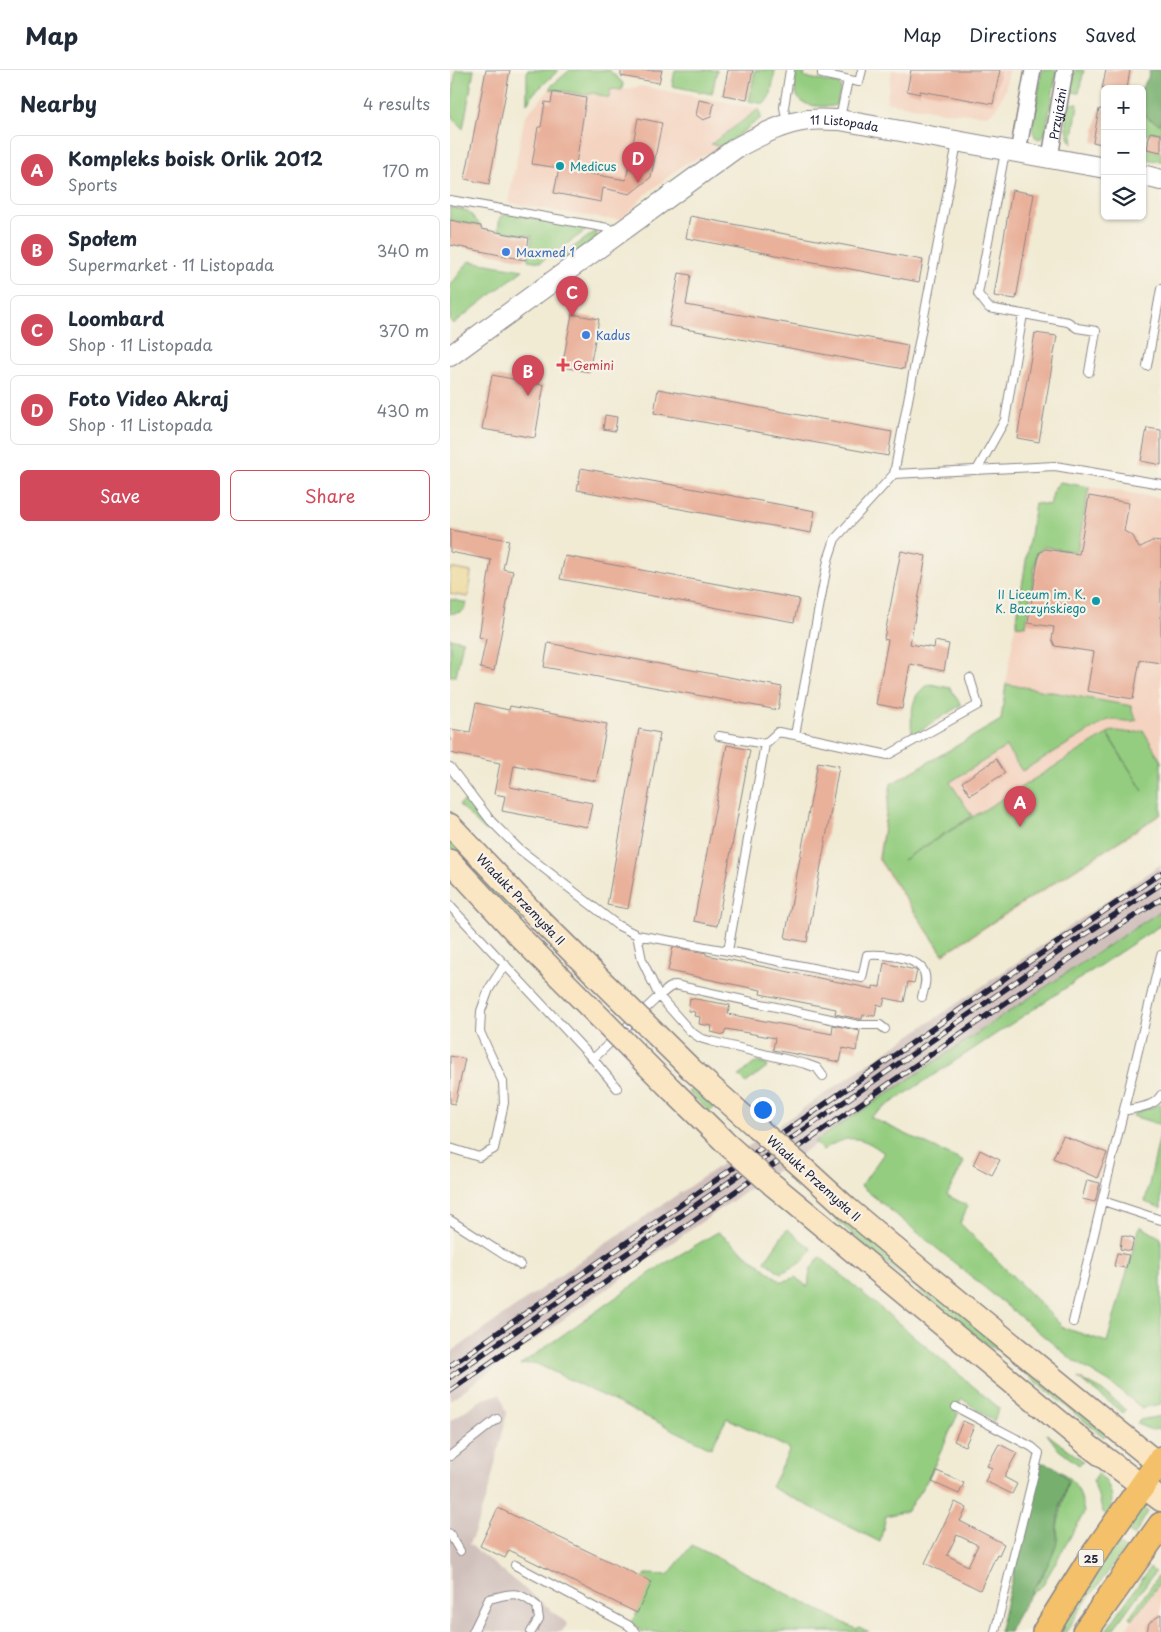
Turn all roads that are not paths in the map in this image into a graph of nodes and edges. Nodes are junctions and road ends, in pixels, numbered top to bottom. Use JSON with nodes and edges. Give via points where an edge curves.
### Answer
{"nodes":[{"id":1,"x":790,"y":70,"type":"edge"},
{"id":2,"x":822,"y":70,"type":"edge"},
{"id":3,"x":862,"y":70,"type":"edge"},
{"id":4,"x":1033,"y":70,"type":"edge"},
{"id":5,"x":1065,"y":70,"type":"edge"},
{"id":6,"x":848,"y":80,"type":"junction"},
{"id":7,"x":840,"y":120,"type":"junction"},
{"id":8,"x":787,"y":124,"type":"junction"},
{"id":9,"x":957,"y":141,"type":"junction"},
{"id":10,"x":1012,"y":151,"type":"junction"},
{"id":11,"x":1050,"y":158,"type":"junction"},
{"id":12,"x":1101,"y":167,"type":"edge"},
{"id":13,"x":1146,"y":176,"type":"edge"},
{"id":14,"x":1161,"y":180,"type":"edge"},
{"id":15,"x":450,"y":200,"type":"edge"},
{"id":16,"x":611,"y":232,"type":"junction"},
{"id":17,"x":1161,"y":289,"type":"edge"},
{"id":18,"x":1023,"y":314,"type":"junction"},
{"id":19,"x":450,"y":356,"type":"edge"},
{"id":20,"x":1147,"y":366,"type":"dead end"},
{"id":21,"x":1089,"y":372,"type":"dead end"},
{"id":22,"x":977,"y":470,"type":"junction"},
{"id":23,"x":894,"y":474,"type":"junction"},
{"id":24,"x":1161,"y":484,"type":"edge"},
{"id":25,"x":970,"y":678,"type":"dead end"},
{"id":26,"x":795,"y":735,"type":"junction"},
{"id":27,"x":719,"y":736,"type":"dead end"},
{"id":28,"x":765,"y":744,"type":"junction"},
{"id":29,"x":450,"y":768,"type":"edge"},
{"id":30,"x":450,"y":825,"type":"edge"},
{"id":31,"x":450,"y":861,"type":"edge"},
{"id":32,"x":450,"y":906,"type":"edge"},
{"id":33,"x":637,"y":935,"type":"junction"},
{"id":34,"x":728,"y":951,"type":"junction"},
{"id":35,"x":1161,"y":955,"type":"edge"},
{"id":36,"x":505,"y":964,"type":"junction"},
{"id":37,"x":659,"y":996,"type":"junction"},
{"id":38,"x":922,"y":997,"type":"dead end"},
{"id":39,"x":885,"y":1029,"type":"dead end"},
{"id":40,"x":593,"y":1059,"type":"junction"},
{"id":41,"x":823,"y":1076,"type":"dead end"},
{"id":42,"x":617,"y":1088,"type":"dead end"},
{"id":43,"x":1161,"y":1095,"type":"edge"},
{"id":44,"x":1124,"y":1111,"type":"junction"},
{"id":45,"x":450,"y":1148,"type":"edge"},
{"id":46,"x":1103,"y":1201,"type":"junction"},
{"id":47,"x":450,"y":1220,"type":"edge"},
{"id":48,"x":1161,"y":1220,"type":"edge"},
{"id":49,"x":520,"y":1265,"type":"dead end"},
{"id":50,"x":1073,"y":1322,"type":"dead end"},
{"id":51,"x":956,"y":1407,"type":"dead end"},
{"id":52,"x":497,"y":1419,"type":"dead end"},
{"id":53,"x":450,"y":1456,"type":"edge"},
{"id":54,"x":1160,"y":1463,"type":"edge"},
{"id":55,"x":1151,"y":1493,"type":"edge"},
{"id":56,"x":1161,"y":1525,"type":"edge"},
{"id":57,"x":450,"y":1534,"type":"edge"},
{"id":58,"x":460,"y":1551,"type":"dead end"},
{"id":59,"x":515,"y":1565,"type":"dead end"},
{"id":60,"x":473,"y":1632,"type":"edge"},
{"id":61,"x":531,"y":1632,"type":"edge"},
{"id":62,"x":636,"y":1632,"type":"edge"},
{"id":63,"x":995,"y":1632,"type":"edge"},
{"id":64,"x":1046,"y":1632,"type":"edge"},
{"id":65,"x":1084,"y":1632,"type":"edge"}],
"edges":[{"from":1,"to":8,"type":"lane","via":[[784,107]]},
{"from":2,"to":6,"type":"lane","via":[[822,74]]},
{"from":3,"to":6,"type":"lane","via":[[859,82]]},
{"from":4,"to":10,"type":"street"},
{"from":5,"to":11,"type":"street","name":"Przyjaźni"},
{"from":6,"to":7,"type":"lane"},
{"from":7,"to":8,"type":"street","name":"11 Listopada"},
{"from":7,"to":9,"type":"street","name":"11 Listopada"},
{"from":8,"to":16,"type":"street","name":"11 Listopada","via":[[736,148]]},
{"from":9,"to":10,"type":"street","name":"11 Listopada"},
{"from":9,"to":23,"type":"lane"},
{"from":10,"to":11,"type":"street","name":"11 Listopada"},
{"from":10,"to":18,"type":"lane","via":[[978,294],[989,308]]},
{"from":11,"to":12,"type":"street","name":"11 Listopada"},
{"from":13,"to":14,"type":"street"},
{"from":15,"to":16,"type":"lane"},
{"from":16,"to":19,"type":"street","name":"11 Listopada"},
{"from":17,"to":20,"type":"lane"},
{"from":18,"to":21,"type":"lane","via":[[1096,331]]},
{"from":18,"to":22,"type":"lane","via":[[1005,420]]},
{"from":22,"to":23,"type":"lane"},
{"from":22,"to":24,"type":"lane","via":[[1055,466]]},
{"from":23,"to":26,"type":"lane","via":[[835,539],[828,560]]},
{"from":25,"to":26,"type":"lane","via":[[978,705],[888,755]]},
{"from":26,"to":28,"type":"lane","via":[[778,732]]},
{"from":27,"to":28,"type":"lane"},
{"from":28,"to":34,"type":"lane"},
{"from":29,"to":33,"type":"lane","via":[[491,821],[519,849],[617,925]]},
{"from":30,"to":54,"type":"main road","name":"Wiadukt Przemysła II","bridge":true,"via":[[540,920],[691,1069],[917,1267]]},
{"from":31,"to":55,"type":"main road","name":"Wiadukt Przemysła II","bridge":true,"via":[[521,938],[729,1146],[1089,1446]]},
{"from":32,"to":36,"type":"lane"},
{"from":33,"to":34,"type":"lane"},
{"from":33,"to":37,"type":"lane","via":[[642,960]]},
{"from":34,"to":38,"type":"lane","via":[[862,978],[867,954],[884,954],[915,962],[924,971],[926,981]]},
{"from":35,"to":44,"type":"lane"},
{"from":36,"to":40,"type":"lane"},
{"from":36,"to":45,"type":"lane","via":[[480,1011],[480,1032],[503,1082],[504,1103],[494,1149],[479,1157]]},
{"from":37,"to":39,"type":"lane","via":[[675,985],[858,1025],[880,1025]]},
{"from":37,"to":40,"type":"lane"},
{"from":37,"to":41,"type":"lane","via":[[700,1038],[806,1064],[817,1068]]},
{"from":40,"to":42,"type":"lane"},
{"from":43,"to":44,"type":"lane","via":[[1157,1102]]},
{"from":44,"to":46,"type":"lane"},
{"from":46,"to":48,"type":"lane"},
{"from":46,"to":50,"type":"lane"},
{"from":47,"to":49,"type":"lane"},
{"from":51,"to":63,"type":"lane","via":[[1032,1447],[1039,1454]]},
{"from":52,"to":53,"type":"lane"},
{"from":54,"to":55,"type":"main road","number":"25"},
{"from":55,"to":64,"type":"main road","number":"25","via":[[1088,1563]]},
{"from":56,"to":65,"type":"main road"},
{"from":57,"to":58,"type":"lane"},
{"from":59,"to":62,"type":"lane"},
{"from":60,"to":61,"type":"lane","via":[[489,1599],[512,1593],[525,1596],[537,1606],[539,1619]]}]}
